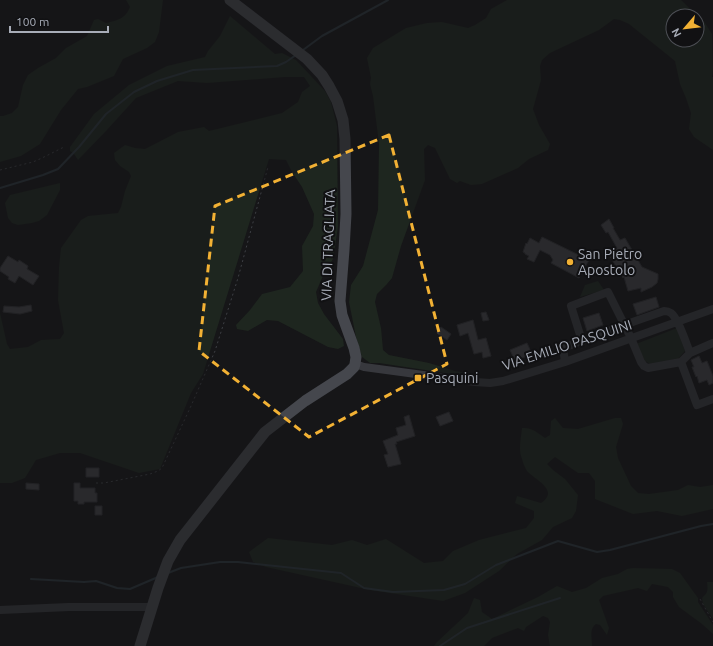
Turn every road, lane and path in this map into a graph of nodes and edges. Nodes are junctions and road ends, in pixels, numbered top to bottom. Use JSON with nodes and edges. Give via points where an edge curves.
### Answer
{"nodes":[{"id":1,"x":230,"y":0,"type":"edge"},
{"id":2,"x":64,"y":147,"type":"dead end"},
{"id":3,"x":268,"y":167,"type":"dead end"},
{"id":4,"x":0,"y":170,"type":"edge"},
{"id":5,"x":713,"y":310,"type":"edge"},
{"id":6,"x":678,"y":322,"type":"junction"},
{"id":7,"x":624,"y":325,"type":"junction"},
{"id":8,"x":631,"y":338,"type":"junction"},
{"id":9,"x":582,"y":341,"type":"junction"},
{"id":10,"x":713,"y":343,"type":"edge"},
{"id":11,"x":690,"y":353,"type":"junction"},
{"id":12,"x":565,"y":362,"type":"junction"},
{"id":13,"x":681,"y":362,"type":"junction"},
{"id":14,"x":355,"y":364,"type":"junction"},
{"id":15,"x":713,"y":399,"type":"edge"},
{"id":16,"x":96,"y":483,"type":"dead end"},
{"id":17,"x":700,"y":599,"type":"dead end"},
{"id":18,"x":152,"y":607,"type":"junction"},
{"id":19,"x":0,"y":610,"type":"edge"},
{"id":20,"x":713,"y":622,"type":"edge"},
{"id":21,"x":140,"y":646,"type":"edge"}],
"edges":[{"from":1,"to":14,"type":"street","name":"VIA DI TRAGLIATA","via":[[307,60],[322,75],[337,101],[345,139],[346,214],[340,301],[342,315],[354,348]]},
{"from":2,"to":4,"type":"path","via":[[33,162]]},
{"from":3,"to":16,"type":"path","via":[[215,351],[162,468],[150,474]]},
{"from":5,"to":6,"type":"street","name":"VIA EMILIO PASQUINI"},
{"from":6,"to":7,"type":"street","via":[[669,311],[664,311]]},
{"from":6,"to":8,"type":"street","name":"VIA EMILIO PASQUINI"},
{"from":6,"to":11,"type":"street"},
{"from":7,"to":8,"type":"street"},
{"from":7,"to":9,"type":"street"},
{"from":7,"to":9,"type":"street","via":[[608,292],[571,306]]},
{"from":8,"to":12,"type":"street","name":"VIA EMILIO PASQUINI"},
{"from":8,"to":13,"type":"street","via":[[640,362],[648,368]]},
{"from":9,"to":12,"type":"street","via":[[564,348]]},
{"from":10,"to":11,"type":"street"},
{"from":11,"to":13,"type":"street"},
{"from":12,"to":14,"type":"street","name":"VIA EMILIO PASQUINI","via":[[490,383]]},
{"from":13,"to":15,"type":"street","via":[[697,405]]},
{"from":14,"to":18,"type":"street","via":[[347,374],[264,432],[180,540],[168,561]]},
{"from":17,"to":20,"type":"path"},
{"from":18,"to":19,"type":"street"},
{"from":18,"to":21,"type":"street"}]}
